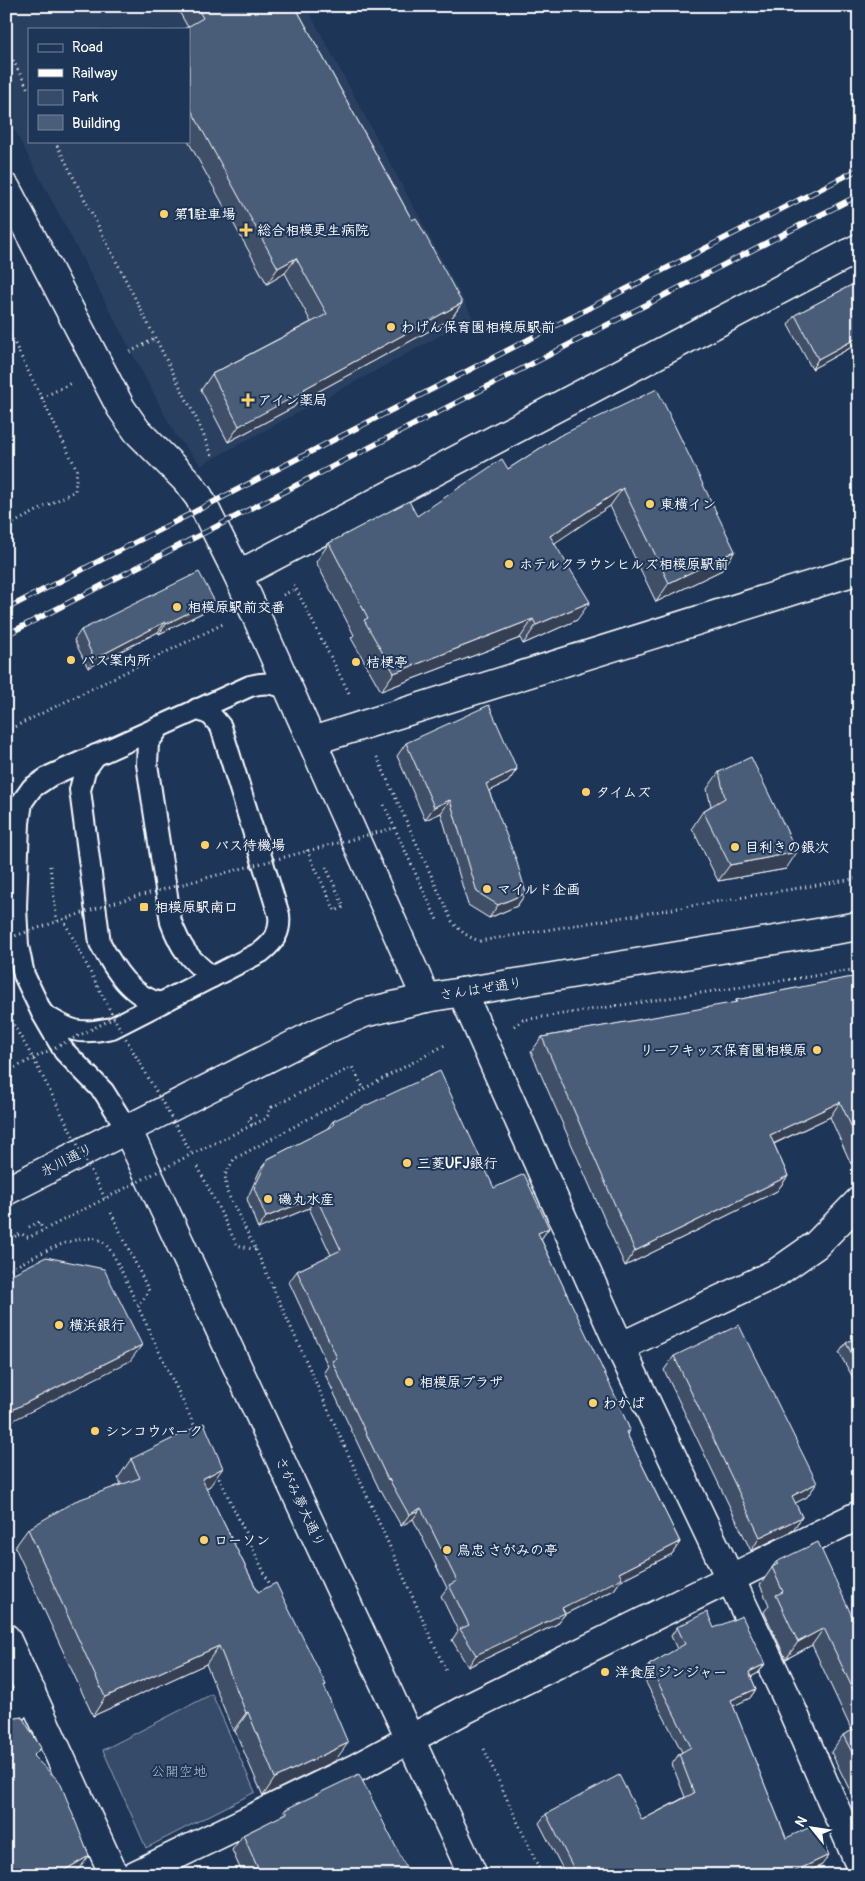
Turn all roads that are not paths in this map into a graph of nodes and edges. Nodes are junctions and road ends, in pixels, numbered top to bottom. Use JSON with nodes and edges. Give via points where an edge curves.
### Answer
{"nodes":[{"id":1,"x":6,"y":188,"type":"edge"},
{"id":2,"x":859,"y":248,"type":"edge"},
{"id":3,"x":859,"y":570,"type":"edge"},
{"id":4,"x":238,"y":575,"type":"junction"},
{"id":5,"x":288,"y":689,"type":"junction"},
{"id":6,"x":197,"y":709,"type":"junction"},
{"id":7,"x":160,"y":726,"type":"junction"},
{"id":8,"x":312,"y":741,"type":"junction"},
{"id":9,"x":96,"y":755,"type":"junction"},
{"id":10,"x":859,"y":926,"type":"edge"},
{"id":11,"x":212,"y":977,"type":"junction"},
{"id":12,"x":462,"y":992,"type":"junction"},
{"id":13,"x":426,"y":998,"type":"junction"},
{"id":14,"x":161,"y":1003,"type":"junction"},
{"id":15,"x":42,"y":1013,"type":"junction"},
{"id":16,"x":127,"y":1130,"type":"junction"},
{"id":17,"x":6,"y":1191,"type":"edge"},
{"id":18,"x":859,"y":1201,"type":"edge"},
{"id":19,"x":620,"y":1347,"type":"junction"},
{"id":20,"x":859,"y":1516,"type":"edge"},
{"id":21,"x":729,"y":1579,"type":"junction"},
{"id":22,"x":6,"y":1638,"type":"edge"},
{"id":23,"x":31,"y":1691,"type":"junction"},
{"id":24,"x":6,"y":1716,"type":"edge"},
{"id":25,"x":410,"y":1739,"type":"junction"},
{"id":26,"x":857,"y":1857,"type":"edge"},
{"id":27,"x":114,"y":1875,"type":"edge"},
{"id":28,"x":135,"y":1875,"type":"edge"},
{"id":29,"x":473,"y":1875,"type":"edge"}],
"edges":[{"from":1,"to":4,"type":"street","via":[[121,408],[137,431],[199,497]]},
{"from":2,"to":4,"type":"street"},
{"from":3,"to":8,"type":"street"},
{"from":4,"to":5,"type":"street"},
{"from":5,"to":6,"type":"lane","via":[[275,683],[263,683]]},
{"from":5,"to":8,"type":"street"},
{"from":6,"to":7,"type":"lane"},
{"from":6,"to":11,"type":"lane","via":[[211,715],[221,727],[280,925],[273,942],[261,952]]},
{"from":7,"to":9,"type":"lane"},
{"from":7,"to":11,"type":"lane","via":[[148,743],[147,764],[171,922],[187,955]]},
{"from":8,"to":13,"type":"street"},
{"from":9,"to":14,"type":"lane","via":[[86,770],[80,790],[100,943],[115,969],[138,994],[148,1001]]},
{"from":9,"to":15,"type":"lane","via":[[50,776],[32,788],[22,802],[16,862],[18,946],[24,975]]},
{"from":10,"to":12,"type":"street","name":"さんはぜ通り"},
{"from":11,"to":14,"type":"lane"},
{"from":12,"to":13,"type":"street","name":"さんはぜ通り"},
{"from":12,"to":19,"type":"street"},
{"from":13,"to":16,"type":"street","name":"さんはぜ通り","via":[[364,1013],[317,1033]]},
{"from":14,"to":15,"type":"lane","via":[[112,1028],[95,1032],[72,1031]]},
{"from":15,"to":16,"type":"lane","via":[[64,1051],[104,1092]]},
{"from":16,"to":17,"type":"street","name":"氷川通り"},
{"from":16,"to":25,"type":"street","name":"さがみ夢大通り"},
{"from":18,"to":19,"type":"street","via":[[816,1245],[776,1273]]},
{"from":19,"to":21,"type":"street"},
{"from":20,"to":21,"type":"street"},
{"from":21,"to":25,"type":"street"},
{"from":21,"to":26,"type":"street","via":[[787,1698]]},
{"from":22,"to":23,"type":"street"},
{"from":23,"to":24,"type":"street"},
{"from":23,"to":27,"type":"street"},
{"from":25,"to":28,"type":"street"},
{"from":25,"to":29,"type":"street","name":"さがみ夢大通り"}]}
